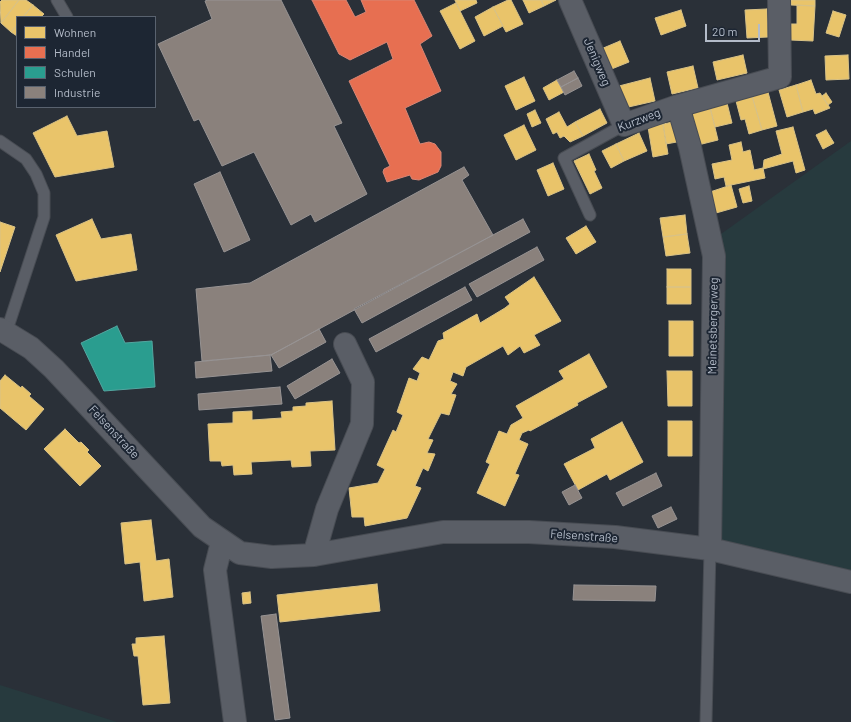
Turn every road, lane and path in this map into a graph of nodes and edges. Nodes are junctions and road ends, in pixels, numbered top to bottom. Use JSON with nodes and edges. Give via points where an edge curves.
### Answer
{"nodes":[{"id":1,"x":57,"y":0,"type":"edge"},
{"id":2,"x":570,"y":0,"type":"edge"},
{"id":3,"x":779,"y":0,"type":"edge"},
{"id":4,"x":66,"y":16,"type":"edge"},
{"id":5,"x":678,"y":106,"type":"junction"},
{"id":6,"x":624,"y":125,"type":"junction"},
{"id":7,"x":0,"y":141,"type":"edge"},
{"id":8,"x":590,"y":215,"type":"dead end"},
{"id":9,"x":3,"y":331,"type":"edge"},
{"id":10,"x":345,"y":344,"type":"dead end"},
{"id":11,"x":222,"y":542,"type":"junction"},
{"id":12,"x":710,"y":549,"type":"junction"},
{"id":13,"x":314,"y":555,"type":"junction"},
{"id":14,"x":851,"y":582,"type":"edge"},
{"id":15,"x":235,"y":722,"type":"edge"},
{"id":16,"x":706,"y":722,"type":"edge"}],
"edges":[{"from":1,"to":4,"type":"lane"},
{"from":2,"to":6,"type":"street","name":"Jenigweg"},
{"from":3,"to":5,"type":"street","name":"Kurzweg","via":[[780,77]]},
{"from":5,"to":6,"type":"street","name":"Kurzweg"},
{"from":5,"to":12,"type":"street","name":"Meinetsbergerweg","via":[[690,147],[714,256]]},
{"from":6,"to":8,"type":"lane","name":"Kurzweg","via":[[564,158]]},
{"from":7,"to":9,"type":"lane","via":[[26,159],[44,193],[44,217]]},
{"from":9,"to":11,"type":"street","name":"Felsenstraße","via":[[31,348],[54,369],[202,527]]},
{"from":10,"to":13,"type":"street","via":[[363,382],[362,424],[327,509]]},
{"from":11,"to":13,"type":"street","name":"Felsenstraße","via":[[240,553],[253,555]]},
{"from":11,"to":15,"type":"street","via":[[215,570]]},
{"from":12,"to":13,"type":"street","name":"Felsenstraße","via":[[615,537],[529,532],[442,532]]},
{"from":12,"to":14,"type":"street","name":"Felsenstraße"},
{"from":12,"to":16,"type":"lane"}]}
